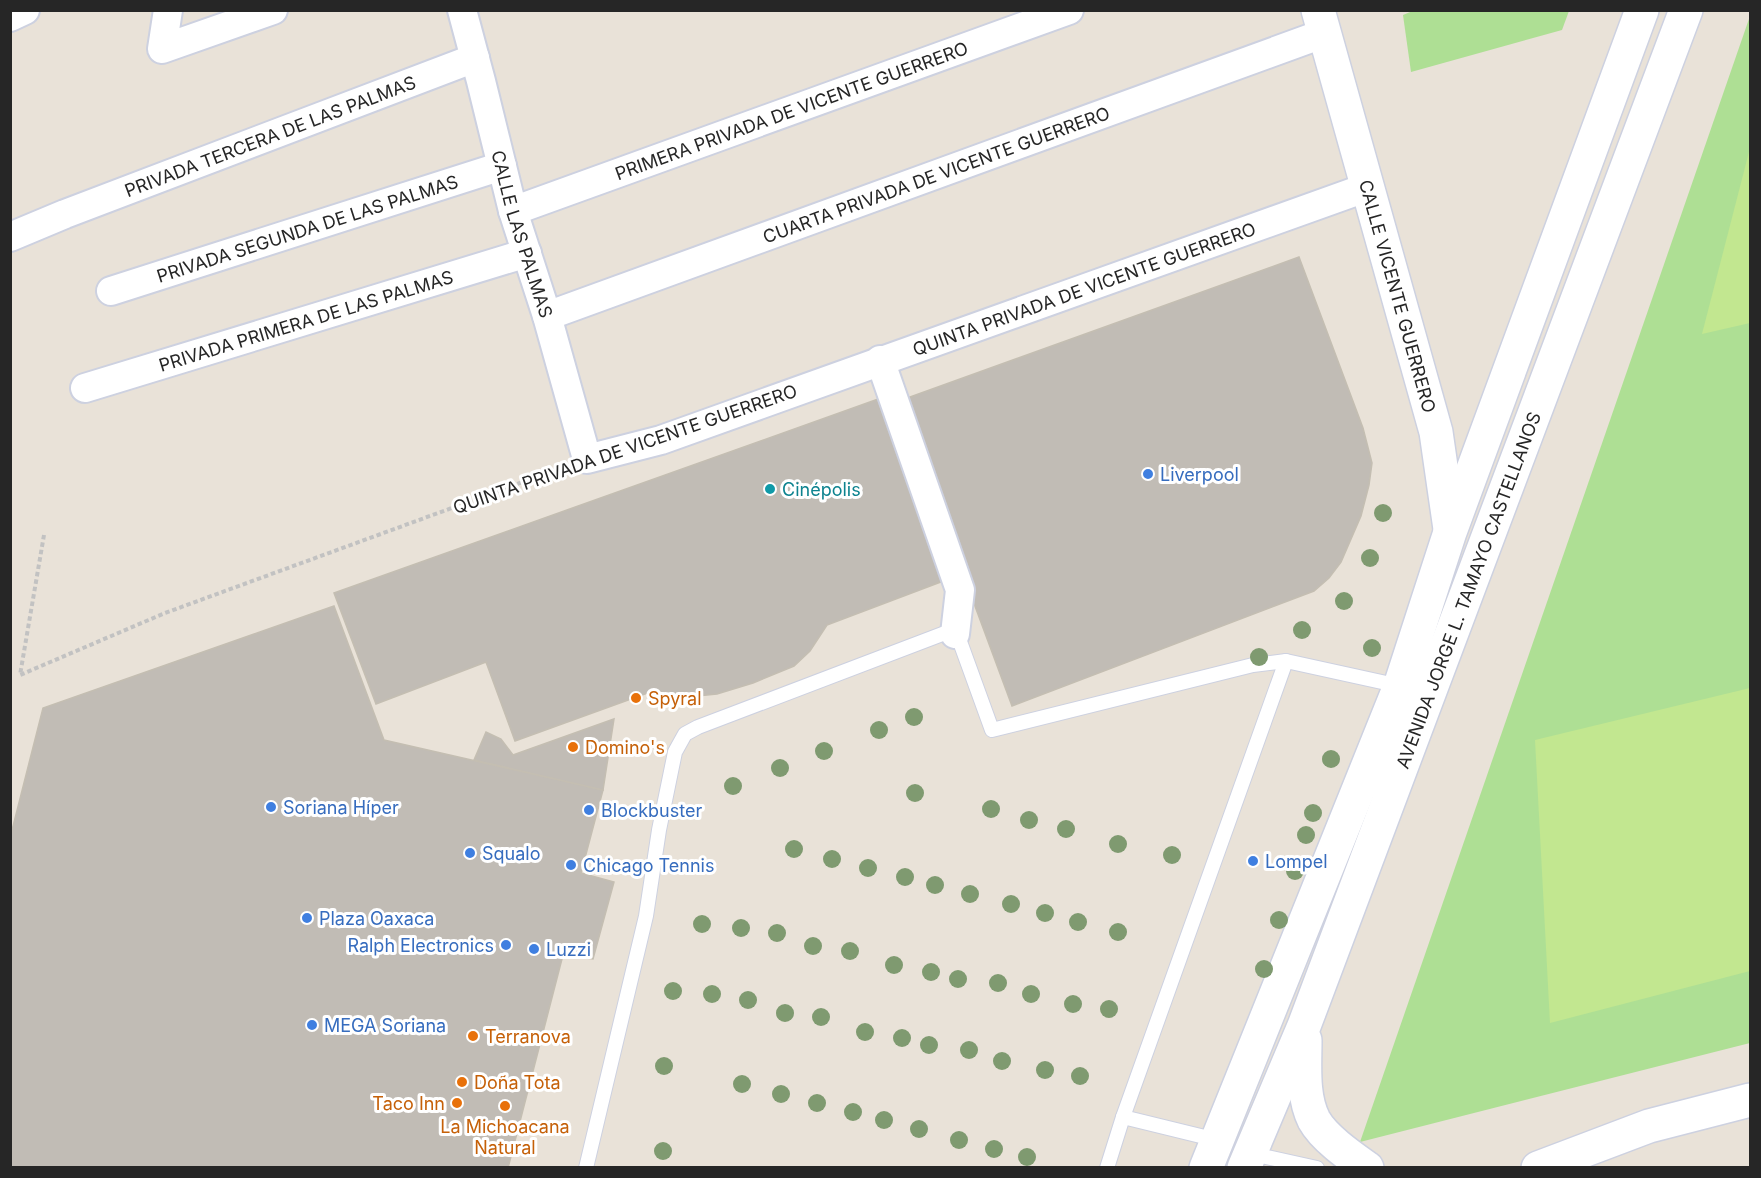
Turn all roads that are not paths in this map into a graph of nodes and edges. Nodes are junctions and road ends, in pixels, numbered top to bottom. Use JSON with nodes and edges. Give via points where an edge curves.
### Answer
{"nodes":[{"id":1,"x":25,"y":10,"type":"edge"},
{"id":2,"x":168,"y":10,"type":"edge"},
{"id":3,"x":273,"y":10,"type":"edge"},
{"id":4,"x":462,"y":10,"type":"edge"},
{"id":5,"x":1069,"y":10,"type":"edge"},
{"id":6,"x":1642,"y":10,"type":"edge"},
{"id":7,"x":1686,"y":10,"type":"edge"},
{"id":8,"x":10,"y":17,"type":"edge"},
{"id":9,"x":1321,"y":22,"type":"edge"},
{"id":10,"x":475,"y":58,"type":"junction"},
{"id":11,"x":1610,"y":98,"type":"junction"},
{"id":12,"x":1648,"y":110,"type":"junction"},
{"id":13,"x":502,"y":166,"type":"junction"},
{"id":14,"x":1368,"y":187,"type":"junction"},
{"id":15,"x":513,"y":211,"type":"junction"},
{"id":16,"x":10,"y":237,"type":"edge"},
{"id":17,"x":527,"y":253,"type":"junction"},
{"id":18,"x":111,"y":291,"type":"dead end"},
{"id":19,"x":547,"y":316,"type":"junction"},
{"id":20,"x":879,"y":360,"type":"junction"},
{"id":21,"x":85,"y":388,"type":"dead end"},
{"id":22,"x":587,"y":459,"type":"joint"},
{"id":23,"x":1450,"y":532,"type":"junction"},
{"id":24,"x":1472,"y":581,"type":"junction"},
{"id":25,"x":955,"y":634,"type":"junction"},
{"id":26,"x":1286,"y":661,"type":"junction"},
{"id":27,"x":1415,"y":688,"type":"junction"},
{"id":28,"x":1304,"y":1026,"type":"junction"},
{"id":29,"x":1750,"y":1100,"type":"edge"},
{"id":30,"x":1123,"y":1117,"type":"junction"},
{"id":31,"x":1212,"y":1154,"type":"edge"},
{"id":32,"x":1247,"y":1160,"type":"edge"},
{"id":33,"x":586,"y":1167,"type":"edge"},
{"id":34,"x":1107,"y":1167,"type":"edge"},
{"id":35,"x":1317,"y":1167,"type":"edge"},
{"id":36,"x":1367,"y":1167,"type":"edge"},
{"id":37,"x":1538,"y":1167,"type":"edge"}],
"edges":[{"from":1,"to":8,"type":"street"},
{"from":2,"to":3,"type":"street","via":[[162,49]]},
{"from":4,"to":10,"type":"street","name":"CALLE LAS PALMAS"},
{"from":5,"to":15,"type":"street","name":"PRIMERA PRIVADA DE VICENTE GUERRERO"},
{"from":6,"to":11,"type":"main road","name":"AVENIDA JORGE L. TAMAYO CASTELLANOS"},
{"from":7,"to":12,"type":"main road","name":"AVENIDA JORGE L. TAMAYO CASTELLANOS"},
{"from":9,"to":14,"type":"main road","name":"CALLE VICENTE GUERRERO"},
{"from":9,"to":19,"type":"street","name":"CUARTA PRIVADA DE VICENTE GUERRERO"},
{"from":10,"to":13,"type":"street","name":"CALLE LAS PALMAS"},
{"from":10,"to":16,"type":"street","name":"PRIVADA TERCERA DE LAS PALMAS"},
{"from":11,"to":12,"type":"main road"},
{"from":11,"to":23,"type":"main road","name":"AVENIDA JORGE L. TAMAYO CASTELLANOS"},
{"from":12,"to":24,"type":"main road","name":"AVENIDA JORGE L. TAMAYO CASTELLANOS"},
{"from":13,"to":15,"type":"street","name":"CALLE LAS PALMAS"},
{"from":13,"to":18,"type":"street","name":"PRIVADA SEGUNDA DE LAS PALMAS"},
{"from":14,"to":20,"type":"street","name":"QUINTA PRIVADA DE VICENTE GUERRERO"},
{"from":14,"to":23,"type":"main road","name":"CALLE VICENTE GUERRERO","via":[[1436,432]]},
{"from":15,"to":17,"type":"street","name":"CALLE LAS PALMAS"},
{"from":17,"to":19,"type":"street","name":"CALLE LAS PALMAS"},
{"from":17,"to":21,"type":"street","name":"PRIVADA PRIMERA DE LAS PALMAS"},
{"from":19,"to":22,"type":"street","name":"CALLE LAS PALMAS"},
{"from":20,"to":22,"type":"street","name":"QUINTA PRIVADA DE VICENTE GUERRERO","via":[[661,440]]},
{"from":20,"to":25,"type":"street","via":[[960,590]]},
{"from":23,"to":24,"type":"main road","name":"CALLE VICENTE GUERRERO"},
{"from":23,"to":27,"type":"main road","name":"AVENIDA JORGE L. TAMAYO CASTELLANOS"},
{"from":24,"to":27,"type":"main road","name":"AVENIDA JORGE L. TAMAYO CASTELLANOS"},
{"from":25,"to":26,"type":"lane","via":[[992,730],[1242,668]]},
{"from":25,"to":33,"type":"lane","via":[[945,633],[685,734],[675,752],[646,916]]},
{"from":26,"to":27,"type":"lane"},
{"from":26,"to":30,"type":"lane"},
{"from":27,"to":28,"type":"main road","name":"AVENIDA JORGE L. TAMAYO CASTELLANOS"},
{"from":27,"to":31,"type":"main road","name":"AVENIDA JORGE L. TAMAYO CASTELLANOS"},
{"from":28,"to":32,"type":"main road","name":"AVENIDA JORGE L. TAMAYO CASTELLANOS"},
{"from":28,"to":36,"type":"main road","via":[[1305,1090],[1314,1120],[1337,1146]]},
{"from":29,"to":37,"type":"main road","via":[[1649,1126]]},
{"from":30,"to":31,"type":"lane"},
{"from":30,"to":34,"type":"lane"},
{"from":31,"to":32,"type":"lane"},
{"from":32,"to":35,"type":"lane"}]}
